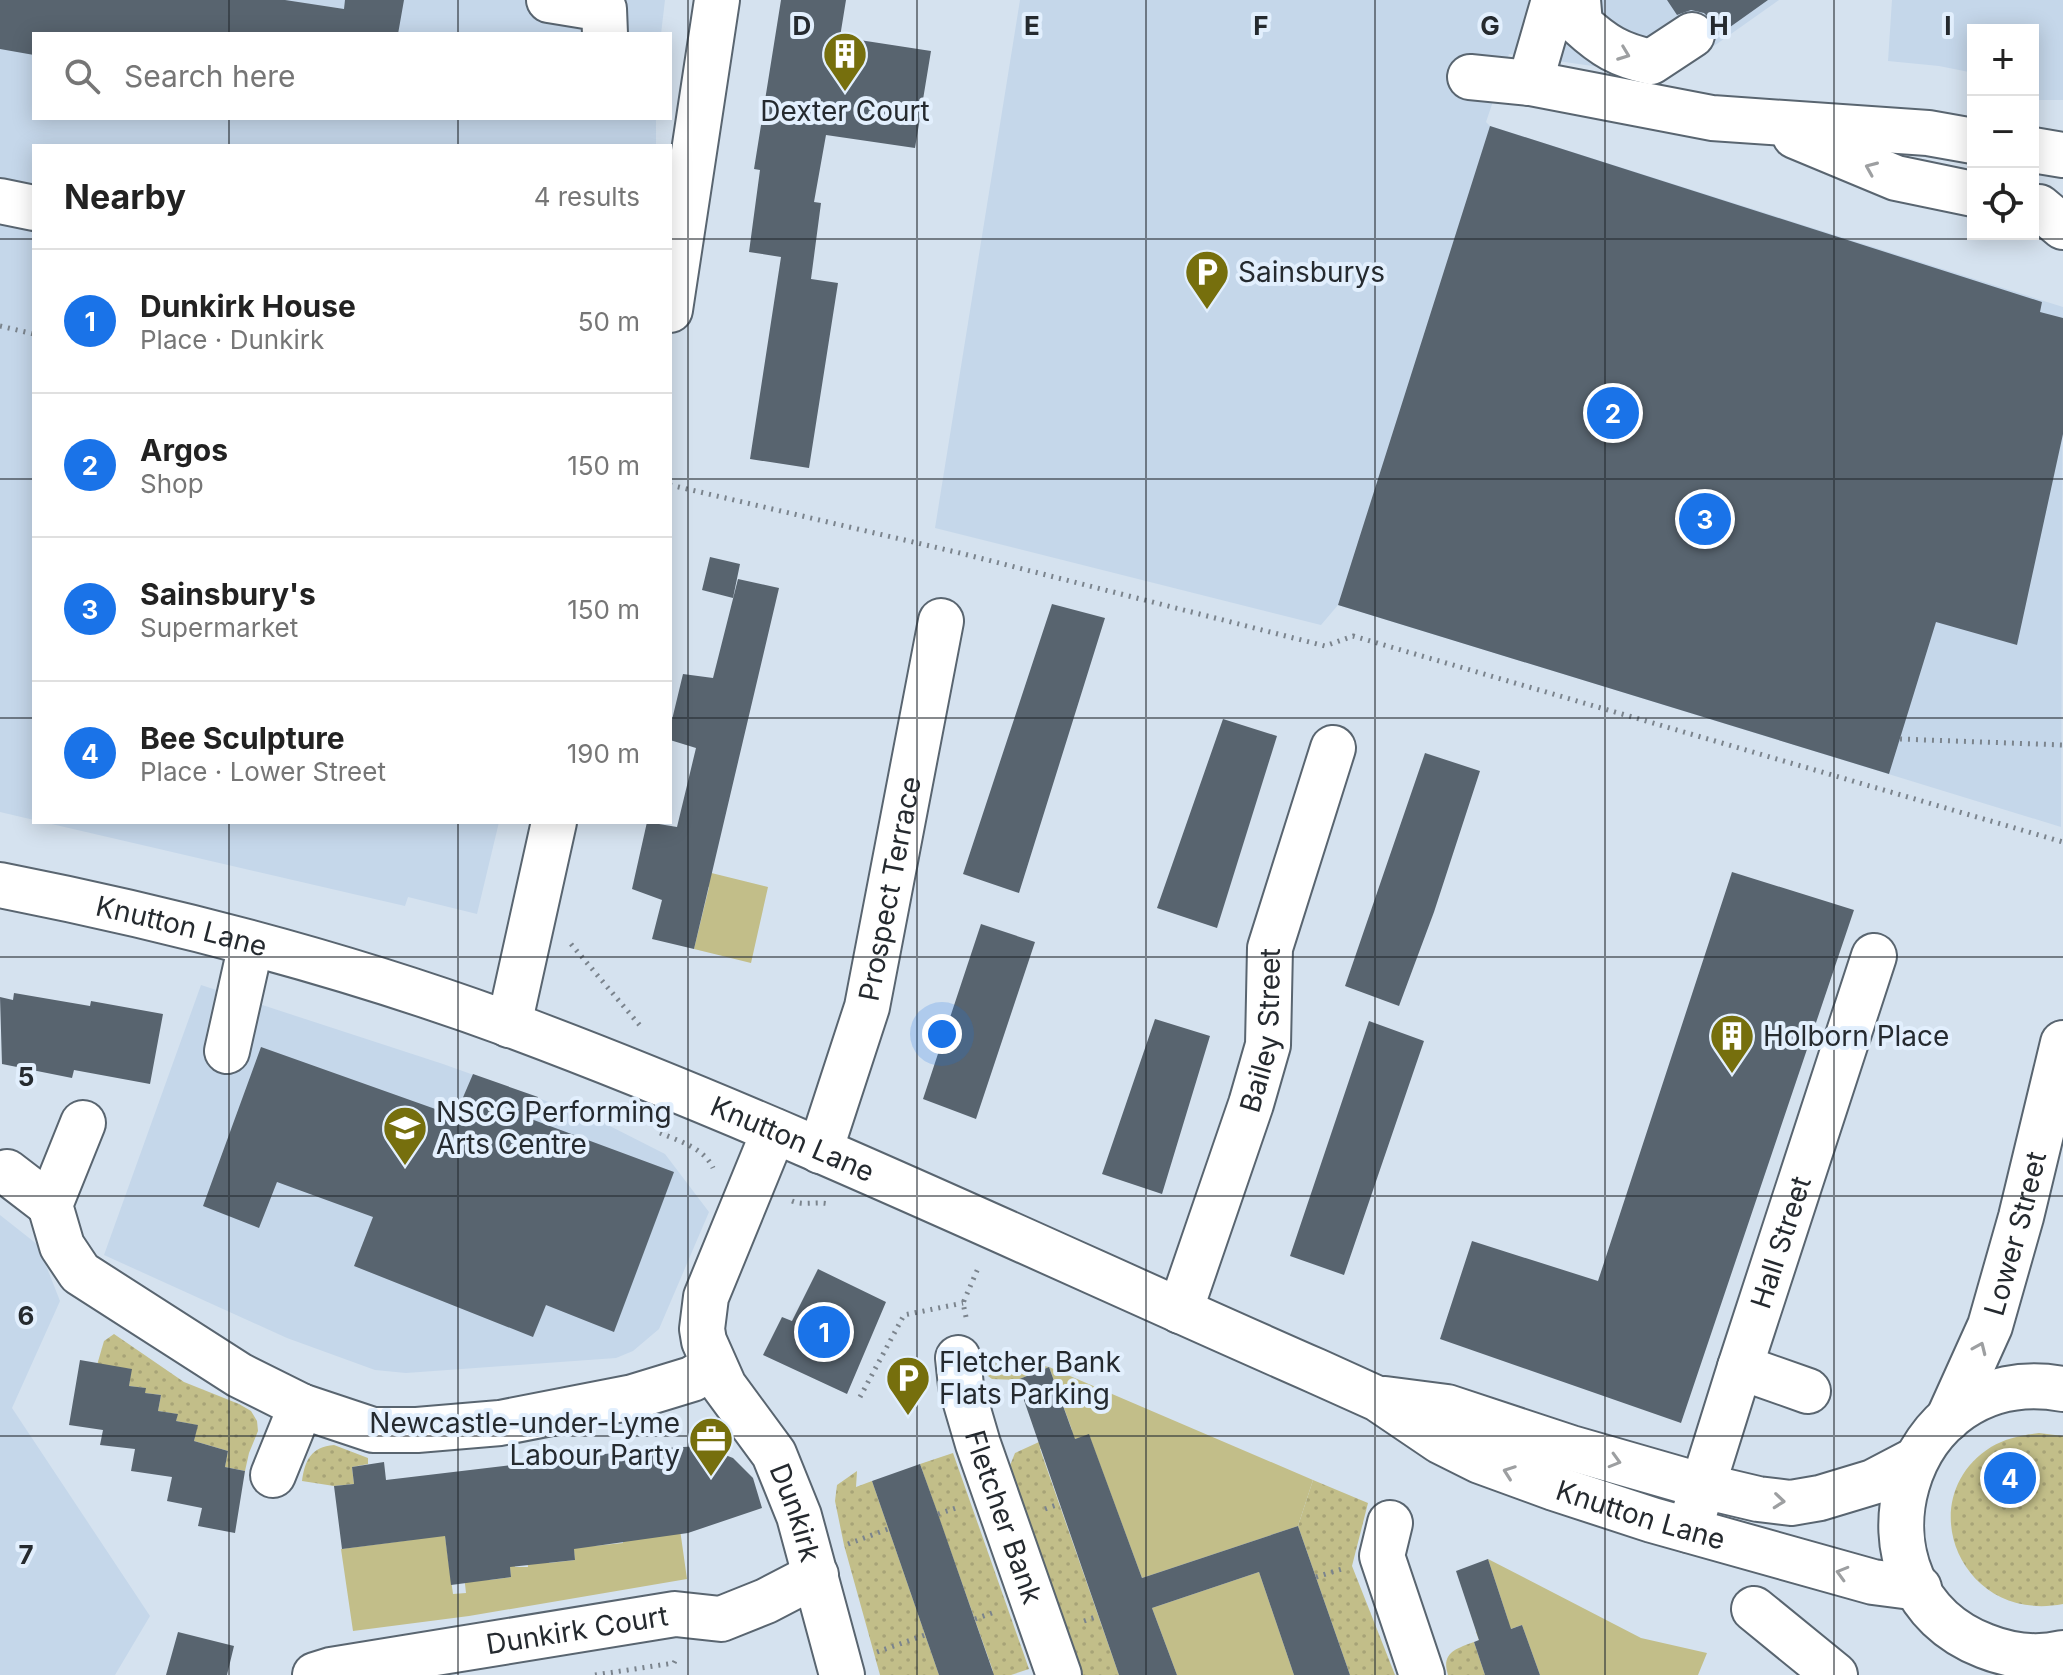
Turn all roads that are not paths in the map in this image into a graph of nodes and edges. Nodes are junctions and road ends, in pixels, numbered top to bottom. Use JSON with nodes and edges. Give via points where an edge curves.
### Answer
{"nodes":[{"id":1,"x":549,"y":0,"type":"edge"},
{"id":2,"x":717,"y":0,"type":"edge"},
{"id":3,"x":1554,"y":0,"type":"edge"},
{"id":4,"x":1578,"y":0,"type":"edge"},
{"id":5,"x":604,"y":14,"type":"edge"},
{"id":6,"x":1692,"y":35,"type":"dead end"},
{"id":7,"x":1470,"y":77,"type":"dead end"},
{"id":8,"x":688,"y":79,"type":"edge"},
{"id":9,"x":1530,"y":83,"type":"junction"},
{"id":10,"x":1760,"y":122,"type":"junction"},
{"id":11,"x":1928,"y":133,"type":"junction"},
{"id":12,"x":1967,"y":140,"type":"edge"},
{"id":13,"x":2039,"y":151,"type":"edge"},
{"id":14,"x":2063,"y":155,"type":"edge"},
{"id":15,"x":1921,"y":183,"type":"junction"},
{"id":16,"x":1967,"y":193,"type":"edge"},
{"id":17,"x":0,"y":201,"type":"edge"},
{"id":18,"x":32,"y":208,"type":"edge"},
{"id":19,"x":672,"y":287,"type":"edge"},
{"id":20,"x":941,"y":621,"type":"dead end"},
{"id":21,"x":1333,"y":748,"type":"dead end"},
{"id":22,"x":554,"y":824,"type":"edge"},
{"id":23,"x":0,"y":885,"type":"edge"},
{"id":24,"x":251,"y":944,"type":"junction"},
{"id":25,"x":1874,"y":956,"type":"dead end"},
{"id":26,"x":509,"y":1025,"type":"junction"},
{"id":27,"x":2063,"y":1043,"type":"edge"},
{"id":28,"x":227,"y":1051,"type":"dead end"},
{"id":29,"x":83,"y":1123,"type":"dead end"},
{"id":30,"x":774,"y":1131,"type":"junction"},
{"id":31,"x":820,"y":1151,"type":"junction"},
{"id":32,"x":7,"y":1172,"type":"dead end"},
{"id":33,"x":50,"y":1205,"type":"junction"},
{"id":34,"x":1180,"y":1311,"type":"junction"},
{"id":35,"x":958,"y":1358,"type":"road end"},
{"id":36,"x":714,"y":1366,"type":"junction"},
{"id":37,"x":1740,"y":1367,"type":"junction"},
{"id":38,"x":2063,"y":1389,"type":"edge"},
{"id":39,"x":1808,"y":1391,"type":"dead end"},
{"id":40,"x":1378,"y":1399,"type":"junction"},
{"id":41,"x":301,"y":1406,"type":"junction"},
{"id":42,"x":1948,"y":1419,"type":"junction"},
{"id":43,"x":1915,"y":1460,"type":"junction"},
{"id":44,"x":273,"y":1475,"type":"dead end"},
{"id":45,"x":1703,"y":1486,"type":"junction"},
{"id":46,"x":1390,"y":1523,"type":"dead end"},
{"id":47,"x":1689,"y":1530,"type":"junction"},
{"id":48,"x":816,"y":1575,"type":"junction"},
{"id":49,"x":1926,"y":1599,"type":"junction"},
{"id":50,"x":1754,"y":1609,"type":"dead end"},
{"id":51,"x":2063,"y":1653,"type":"edge"},
{"id":52,"x":323,"y":1672,"type":"edge"},
{"id":53,"x":842,"y":1675,"type":"edge"},
{"id":54,"x":1059,"y":1675,"type":"edge"},
{"id":55,"x":1422,"y":1675,"type":"edge"},
{"id":56,"x":1835,"y":1675,"type":"edge"},
{"id":57,"x":1967,"y":1675,"type":"edge"}],
"edges":[{"from":1,"to":5,"type":"main road"},
{"from":2,"to":8,"type":"main road"},
{"from":3,"to":9,"type":"main road"},
{"from":4,"to":6,"type":"main road","one_way":true,"via":[[1580,24],[1622,55],[1651,62]]},
{"from":7,"to":9,"type":"main road"},
{"from":8,"to":19,"type":"main road"},
{"from":9,"to":10,"type":"main road","via":[[1712,118]]},
{"from":10,"to":11,"type":"main road"},
{"from":15,"to":10,"type":"main road","one_way":true,"via":[[1896,178]]},
{"from":11,"to":12,"type":"main road"},
{"from":11,"to":15,"type":"main road"},
{"from":13,"to":14,"type":"main road"},
{"from":15,"to":16,"type":"main road"},
{"from":17,"to":18,"type":"main road"},
{"from":20,"to":31,"type":"main road","name":"Prospect Terrace","via":[[867,1007]]},
{"from":21,"to":34,"type":"main road","name":"Bailey Street","via":[[1270,948],[1268,1045]]},
{"from":22,"to":26,"type":"main road"},
{"from":23,"to":24,"type":"main road","name":"Knutton Lane"},
{"from":24,"to":26,"type":"main road","name":"Knutton Lane"},
{"from":24,"to":28,"type":"main road"},
{"from":25,"to":37,"type":"main road","name":"Hall Street"},
{"from":26,"to":30,"type":"main road","name":"Knutton Lane"},
{"from":42,"to":27,"type":"main road","name":"Lower Street","one_way":true,"via":[[1990,1326]]},
{"from":29,"to":33,"type":"main road"},
{"from":30,"to":31,"type":"main road","name":"Knutton Lane"},
{"from":30,"to":36,"type":"main road","name":"Dunkirk","via":[[706,1297],[702,1329]]},
{"from":31,"to":34,"type":"main road","name":"Knutton Lane"},
{"from":32,"to":33,"type":"main road"},
{"from":33,"to":41,"type":"main road","via":[[62,1246],[80,1273],[239,1375]]},
{"from":34,"to":40,"type":"main road","name":"Knutton Lane"},
{"from":35,"to":54,"type":"main road","name":"Fletcher Bank","via":[[978,1444]]},
{"from":36,"to":41,"type":"main road","via":[[692,1379],[633,1397],[500,1423],[373,1430]]},
{"from":36,"to":48,"type":"main road","name":"Dunkirk","via":[[774,1454]]},
{"from":37,"to":39,"type":"main road"},
{"from":37,"to":45,"type":"main road","name":"Hall Street"},
{"from":38,"to":42,"type":"main road","via":[[2020,1386],[1969,1403]]},
{"from":40,"to":45,"type":"main road","name":"Knutton Lane","one_way":true,"via":[[1447,1407]]},
{"from":47,"to":40,"type":"main road","name":"Knutton Lane","one_way":true,"via":[[1480,1461]]},
{"from":41,"to":44,"type":"main road"},
{"from":42,"to":43,"type":"main road"},
{"from":45,"to":43,"type":"main road","name":"Knutton Lane","one_way":true,"via":[[1791,1503],[1873,1482]]},
{"from":43,"to":49,"type":"main road","via":[[1905,1485],[1902,1538],[1907,1564]]},
{"from":45,"to":47,"type":"main road","name":"Hall Street"},
{"from":46,"to":55,"type":"main road","via":[[1382,1556]]},
{"from":49,"to":47,"type":"main road","name":"Knutton Lane","one_way":true},
{"from":48,"to":52,"type":"main road","name":"Dunkirk Court","via":[[721,1619],[675,1614]]},
{"from":48,"to":53,"type":"main road","name":"Dunkirk"},
{"from":49,"to":51,"type":"main road","via":[[1953,1629],[1976,1643],[2027,1656]]},
{"from":49,"to":57,"type":"main road"},
{"from":50,"to":56,"type":"main road"}]}
